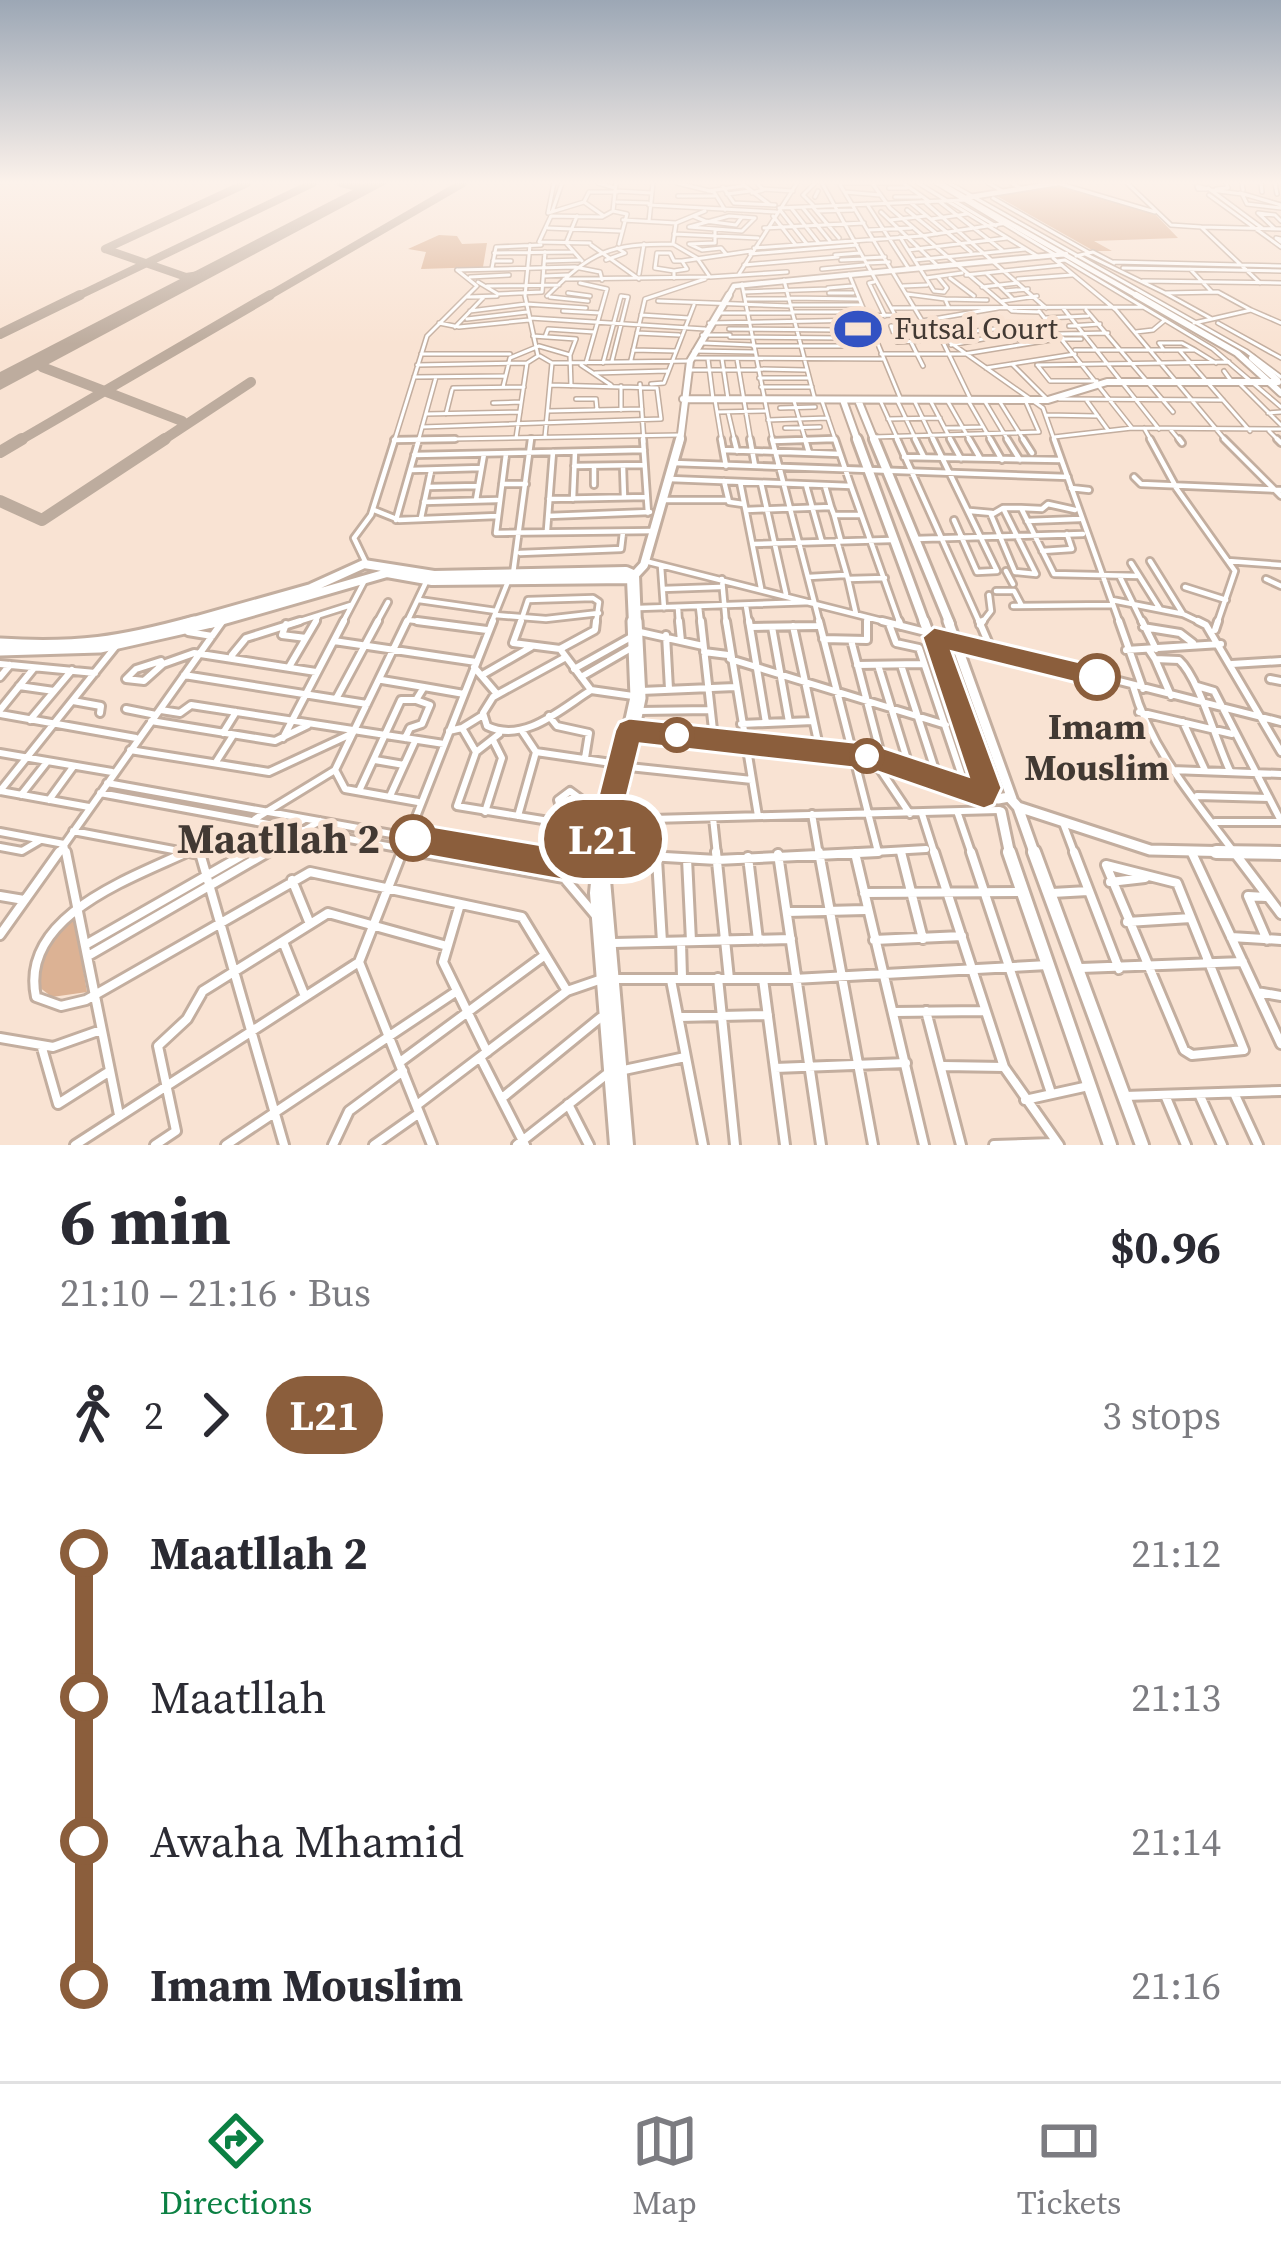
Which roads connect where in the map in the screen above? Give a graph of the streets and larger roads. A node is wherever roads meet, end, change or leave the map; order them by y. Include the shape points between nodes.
1 (542, 236) edge
2 (570, 236) edge
3 (594, 236) edge
4 (619, 236) edge
5 (674, 236) edge
6 (705, 236) edge
7 (716, 236) edge
8 (745, 236) edge
9 (773, 236) edge
10 (788, 236) edge
11 (799, 236) edge
12 (812, 236) edge
13 (824, 236) edge
14 (836, 236) edge
15 (851, 236) edge
16 (916, 236) edge
17 (922, 236) edge
18 (939, 236) edge
19 (953, 236) edge
20 (967, 236) edge
21 (983, 236) edge
22 (1030, 236) edge
23 (1036, 236) edge
24 (1036, 236) edge
25 (1212, 236) edge
26 (900, 237) junction
27 (908, 237) junction
28 (758, 238) joint
29 (874, 238) junction
30 (889, 238) junction
31 (1007, 238) joint
32 (853, 239) junction
33 (989, 241) junction
34 (578, 243) junction
35 (590, 243) junction
36 (840, 243) junction
37 (975, 243) junction
38 (567, 244) junction
39 (644, 244) junction
40 (673, 244) junction
41 (830, 244) junction
42 (962, 244) junction
43 (530, 245) junction
44 (818, 245) junction
45 (856, 245) junction
46 (618, 246) junction
47 (805, 246) junction
48 (949, 246) junction
49 (721, 248) junction
50 (795, 248) junction
51 (935, 248) junction
52 (783, 249) junction
53 (920, 249) junction
54 (1024, 249) junction
55 (1002, 250) junction
56 (752, 251) junction
57 (909, 251) junction
58 (545, 252) junction
59 (573, 252) junction
60 (595, 252) junction
61 (987, 252) junction
62 (494, 253) junction
63 (512, 253) junction
64 (528, 253) junction
65 (773, 253) junction
66 (898, 253) junction
67 (726, 254) junction
68 (761, 254) junction
69 (847, 254) junction
70 (973, 254) junction
71 (961, 255) junction
72 (885, 256) junction
73 (1069, 256) junction
74 (838, 257) junction
75 (945, 257) junction
76 (697, 258) junction
77 (826, 258) junction
78 (930, 258) junction
79 (1036, 258) junction
80 (814, 259) junction
81 (581, 260) junction
82 (606, 260) junction
83 (865, 260) junction
84 (915, 260) junction
85 (1021, 260) junction
86 (511, 261) junction
87 (682, 261) junction
88 (804, 261) junction
89 (780, 262) junction
90 (792, 262) junction
91 (998, 262) junction
92 (1114, 262) junction
93 (768, 263) junction
94 (493, 264) junction
95 (545, 264) junction
96 (743, 265) junction
97 (756, 265) junction
98 (954, 265) junction
99 (939, 266) junction
100 (574, 267) junction
101 (1046, 267) junction
102 (510, 268) junction
103 (527, 268) junction
104 (834, 268) junction
105 (920, 268) junction
106 (1030, 268) junction
107 (1246, 268) junction
108 (1281, 268) edge
109 (461, 269) junction
110 (909, 269) junction
111 (1122, 269) junction
112 (1190, 269) junction
113 (846, 270) junction
114 (894, 270) junction
115 (1008, 270) junction
116 (985, 272) junction
117 (775, 273) junction
118 (762, 274) junction
119 (825, 274) junction
120 (965, 274) junction
121 (1074, 274) junction
122 (509, 275) junction
123 (674, 275) junction
124 (948, 275) junction
125 (544, 276) junction
126 (737, 276) junction
127 (1056, 276) junction
128 (470, 277) junction
129 (710, 277) junction
130 (790, 277) junction
131 (938, 277) junction
132 (639, 278) junction
133 (926, 278) junction
134 (1041, 278) junction
135 (563, 280) junction
136 (602, 280) junction
137 (769, 281) junction
138 (1020, 281) junction
139 (1143, 281) junction
140 (877, 282) junction
141 (576, 283) junction
142 (1203, 283) junction
143 (1260, 283) junction
144 (1281, 283) edge
145 (998, 284) junction
146 (508, 285) junction
147 (526, 285) junction
148 (543, 285) junction
149 (930, 285) junction
150 (486, 286) junction
151 (594, 286) junction
152 (817, 286) dead end
153 (853, 286) junction
154 (903, 286) junction
155 (983, 287) junction
156 (1028, 289) junction
157 (968, 290) junction
158 (1005, 291) junction
159 (568, 292) junction
160 (771, 292) junction
161 (1212, 292) junction
162 (1165, 293) junction
163 (525, 294) junction
164 (660, 294) junction
165 (742, 294) junction
166 (907, 294) junction
167 (874, 295) junction
168 (884, 295) junction
169 (485, 296) junction
170 (548, 296) junction
171 (726, 296) junction
172 (974, 296) junction
173 (1036, 296) junction
174 (467, 297) junction
175 (831, 297) junction
176 (589, 298) junction
177 (1012, 298) junction
178 (562, 299) junction
179 (944, 299) junction
180 (987, 300) dead end
181 (658, 301) junction
182 (675, 302) junction
183 (1000, 303) junction
184 (526, 304) junction
185 (790, 304) junction
186 (694, 305) junction
187 (721, 305) junction
188 (861, 305) junction
189 (879, 305) junction
190 (550, 306) junction
191 (891, 307) junction
192 (914, 308) junction
193 (949, 308) junction
194 (1046, 308) junction
195 (1063, 308) junction
196 (1143, 308) junction
197 (490, 309) junction
198 (564, 309) junction
199 (585, 310) junction
200 (1038, 310) junction
201 (1086, 310) junction
202 (1116, 310) junction
203 (1251, 310) junction
204 (601, 313) junction
205 (715, 313) junction
206 (747, 313) junction
207 (468, 315) junction
208 (641, 315) junction
209 (492, 316) junction
210 (546, 316) dead end
211 (655, 316) junction
212 (885, 316) junction
213 (1092, 316) junction
214 (529, 317) junction
215 (672, 317) junction
216 (1071, 317) junction
217 (689, 318) junction
218 (560, 320) junction
219 (836, 320) junction
220 (1165, 320) junction
221 (1214, 320) junction
222 (795, 321) junction
223 (922, 321) junction
224 (1048, 321) junction
225 (598, 322) junction
226 (749, 322) junction
227 (439, 323) junction
228 (614, 323) junction
229 (1194, 323) junction
230 (1281, 323) edge
231 (622, 324) junction
232 (1100, 324) junction
233 (639, 325) junction
234 (1079, 325) junction
235 (455, 326) junction
236 (1070, 326) dead end
237 (532, 328) junction
238 (686, 328) junction
239 (548, 329) junction
240 (797, 330) junction
241 (837, 330) junction
242 (578, 331) junction
243 (594, 332) junction
244 (1136, 332) junction
245 (637, 333) junction
246 (729, 333) junction
247 (751, 333) junction
248 (1086, 333) junction
249 (1108, 333) junction
250 (652, 334) junction
251 (661, 335) junction
252 (533, 336) junction
253 (682, 336) junction
254 (545, 337) junction
255 (939, 337) junction
256 (1062, 337) junction
257 (799, 338) junction
258 (840, 338) junction
259 (1081, 339) dead end
260 (574, 342) junction
261 (911, 342) junction
262 (1022, 343) junction
263 (951, 345) junction
264 (536, 346) junction
265 (697, 346) junction
266 (771, 346) junction
267 (785, 346) junction
268 (801, 346) junction
269 (842, 346) junction
270 (633, 350) junction
271 (648, 350) junction
272 (658, 350) junction
273 (754, 350) junction
274 (1099, 350) junction
275 (1124, 350) junction
276 (1152, 350) junction
277 (1165, 350) junction
278 (1196, 350) junction
279 (675, 351) junction
280 (1075, 351) junction
281 (1180, 351) junction
282 (515, 353) junction
283 (421, 354) junction
284 (917, 354) junction
285 (946, 354) junction
286 (964, 354) junction
287 (570, 355) junction
288 (538, 356) junction
289 (1280, 356) edge
290 (734, 357) junction
291 (883, 357) junction
292 (708, 358) junction
293 (1186, 358) junction
294 (1208, 358) junction
295 (1252, 358) junction
296 (722, 359) junction
297 (774, 359) junction
298 (788, 359) junction
299 (805, 359) junction
300 (846, 359) junction
301 (612, 362) junction
302 (630, 362) junction
303 (670, 362) junction
304 (1232, 362) junction
305 (507, 363) junction
306 (527, 363) junction
307 (603, 363) junction
308 (1035, 363) junction
309 (1216, 363) junction
310 (552, 364) junction
311 (580, 364) junction
312 (1012, 364) junction
313 (417, 365) junction
314 (1085, 365) junction
315 (1111, 365) junction
316 (1137, 365) junction
317 (922, 366) dead end
318 (1165, 366) junction
319 (1192, 366) junction
320 (986, 368) junction
321 (710, 370) junction
322 (724, 370) junction
323 (739, 370) junction
324 (757, 370) junction
325 (807, 370) junction
326 (668, 371) junction
327 (1224, 371) dead end
328 (595, 373) junction
329 (455, 376) junction
330 (467, 376) junction
331 (504, 376) junction
332 (414, 377) junction
333 (436, 377) junction
334 (759, 378) junction
335 (810, 378) junction
336 (1235, 381) junction
337 (1254, 381) junction
338 (1124, 382) junction
339 (1150, 382) junction
340 (1098, 383) junction
341 (1179, 383) junction
342 (1207, 383) junction
343 (1278, 384) edge
344 (550, 385) junction
345 (611, 385) junction
346 (621, 385) junction
347 (643, 385) junction
348 (576, 386) junction
349 (464, 387) junction
350 (500, 387) junction
351 (524, 387) junction
352 (760, 387) junction
353 (812, 387) junction
354 (453, 388) junction
355 (576, 399) junction
356 (682, 399) junction
357 (714, 399) junction
358 (728, 399) junction
359 (743, 399) junction
360 (763, 399) junction
361 (1059, 399) junction
362 (844, 400) junction
363 (859, 400) junction
364 (880, 400) junction
365 (899, 400) junction
366 (914, 400) junction
367 (931, 400) junction
368 (947, 400) junction
369 (969, 400) junction
370 (984, 400) junction
371 (999, 400) junction
372 (1030, 400) junction
373 (1048, 400) junction
374 (1110, 400) junction
375 (1138, 400) junction
376 (1223, 400) junction
377 (1087, 401) junction
378 (1165, 401) junction
379 (1194, 401) junction
380 (521, 402) junction
381 (817, 402) junction
382 (493, 403) junction
383 (795, 404) junction
384 (779, 408) dead end
385 (576, 410) junction
386 (597, 410) junction
387 (621, 410) junction
388 (642, 410) junction
389 (1281, 410) edge
390 (548, 411) junction
391 (765, 411) junction
392 (491, 412) junction
393 (520, 412) junction
394 (717, 412) junction
395 (728, 412) junction
396 (746, 412) junction
397 (1173, 412) dead end
398 (1268, 412) junction
399 (426, 414) junction
400 (446, 414) junction
401 (1046, 415) junction
402 (1098, 416) junction
403 (828, 418) junction
404 (888, 418) junction
405 (905, 418) junction
406 (922, 418) junction
407 (940, 418) junction
408 (800, 419) junction
409 (768, 420) junction
410 (642, 422) junction
411 (546, 424) junction
412 (1037, 424) junction
413 (1049, 424) junction
414 (518, 425) junction
415 (422, 427) junction
416 (983, 427) junction
417 (1281, 427) edge
418 (785, 428) dead end
419 (802, 428) junction
420 (820, 428) dead end
421 (945, 428) junction
422 (963, 428) junction
423 (1132, 428) junction
424 (1144, 428) junction
425 (1159, 429) junction
426 (1108, 430) junction
427 (1171, 430) junction
428 (1250, 431) junction
429 (1270, 431) junction
430 (1220, 432) junction
431 (1021, 433) junction
432 (988, 434) junction
433 (1005, 434) junction
434 (680, 435) junction
435 (949, 435) junction
436 (968, 435) junction
437 (644, 436) junction
438 (914, 436) junction
439 (932, 436) junction
440 (545, 437) junction
441 (874, 437) junction
442 (896, 437) junction
443 (1054, 437) junction
444 (516, 438) junction
445 (531, 438) junction
446 (394, 440) junction
447 (418, 440) junction
448 (806, 440) junction
449 (835, 440) junction
450 (773, 441) junction
451 (971, 442) junction
452 (992, 442) junction
453 (1281, 442) edge
454 (1182, 443) dead end
455 (644, 450) junction
456 (723, 450) junction
457 (737, 451) junction
458 (755, 451) junction
459 (553, 452) junction
460 (575, 452) junction
461 (776, 452) junction
462 (530, 453) junction
463 (809, 453) junction
464 (1033, 453) dead end
465 (484, 454) junction
466 (506, 454) junction
467 (840, 454) junction
468 (414, 455) junction
469 (904, 457) junction
470 (924, 457) junction
471 (943, 458) junction
472 (961, 459) junction
473 (980, 459) junction
474 (1002, 460) junction
475 (1020, 460) junction
476 (1063, 460) junction
477 (674, 463) junction
478 (623, 465) junction
479 (644, 465) junction
480 (706, 465) junction
481 (574, 466) junction
482 (594, 466) junction
483 (726, 466) junction
484 (755, 467) junction
485 (481, 468) junction
486 (780, 468) junction
487 (431, 469) junction
488 (411, 470) junction
489 (846, 470) junction
490 (871, 471) junction
491 (888, 472) junction
492 (911, 473) junction
493 (950, 475) junction
494 (1068, 477) junction
495 (1134, 477) dead end
496 (670, 479) junction
497 (708, 480) junction
498 (724, 481) junction
499 (740, 482) junction
500 (760, 483) junction
501 (502, 484) junction
502 (526, 484) junction
503 (784, 484) junction
504 (594, 485) dead end
505 (806, 485) junction
506 (1174, 485) junction
507 (478, 486) junction
508 (825, 486) junction
509 (851, 486) junction
510 (428, 487) junction
511 (1071, 488) junction
512 (1270, 489) junction
513 (1089, 490) dead end
514 (1281, 493) edge
515 (623, 497) junction
516 (647, 497) junction
517 (549, 499) junction
518 (573, 499) junction
519 (476, 500) junction
520 (500, 500) junction
521 (663, 500) junction
522 (728, 500) junction
523 (424, 502) junction
524 (746, 507) junction
525 (791, 508) junction
526 (812, 508) junction
527 (1003, 508) junction
528 (1022, 508) junction
529 (373, 509) junction
530 (767, 509) junction
531 (832, 511) junction
532 (970, 511) junction
533 (1078, 511) junction
534 (648, 513) junction
535 (659, 513) junction
536 (992, 513) junction
537 (862, 514) junction
538 (497, 516) junction
539 (548, 516) junction
540 (421, 518) junction
541 (1080, 519) junction
542 (396, 520) junction
543 (954, 520) dead end
544 (1027, 521) junction
545 (654, 531) junction
546 (547, 532) junction
547 (623, 532) junction
548 (520, 533) junction
549 (1067, 534) junction
550 (1085, 534) junction
551 (998, 536) junction
552 (1018, 536) junction
553 (1035, 536) junction
554 (981, 537) junction
555 (941, 538) junction
556 (961, 538) junction
557 (897, 539) junction
558 (915, 539) junction
559 (871, 540) junction
560 (839, 541) junction
561 (822, 542) junction
562 (775, 543) junction
563 (800, 543) junction
564 (753, 544) junction
565 (1042, 550) junction
566 (358, 553) junction
567 (518, 553) junction
568 (645, 561) junction
569 (1150, 561) dead end
570 (1228, 561) junction
571 (1131, 562) dead end
572 (661, 564) junction
573 (1281, 565) edge
574 (1001, 571) junction
575 (977, 572) junction
576 (1015, 572) junction
577 (363, 573) junction
578 (957, 574) junction
579 (1036, 574) junction
580 (1054, 574) junction
581 (512, 576) junction
582 (1103, 576) junction
583 (1139, 576) junction
584 (633, 577) junction
585 (808, 577) junction
586 (846, 577) junction
587 (1120, 577) junction
588 (428, 578) junction
589 (885, 578) junction
590 (1266, 580) dead end
591 (721, 583) junction
592 (1013, 584) dead end
593 (1281, 586) edge
594 (1185, 587) dead end
595 (663, 589) junction
596 (761, 589) junction
597 (419, 600) junction
598 (787, 601) junction
599 (1226, 601) junction
600 (388, 602) dead end
601 (813, 603) junction
602 (1112, 603) junction
603 (353, 604) junction
604 (802, 605) junction
605 (1137, 605) junction
606 (746, 606) junction
607 (1013, 606) dead end
608 (1022, 606) junction
609 (699, 607) junction
610 (722, 607) junction
611 (639, 608) junction
612 (664, 608) junction
613 (678, 608) junction
614 (1160, 609) junction
615 (495, 613) junction
616 (320, 614) junction
617 (599, 614) junction
618 (816, 614) junction
619 (856, 614) junction
620 (1183, 614) junction
621 (225, 616) junction
622 (866, 617) junction
623 (521, 618) junction
624 (409, 620) junction
625 (286, 624) junction
626 (889, 625) junction
627 (980, 625) junction
628 (772, 626) junction
629 (794, 626) junction
630 (819, 626) junction
631 (751, 627) junction
632 (1143, 627) junction
633 (901, 628) junction
634 (184, 631) junction
635 (488, 631) junction
636 (1214, 633) junction
637 (666, 635) junction
638 (212, 636) junction
639 (934, 637) junction
640 (306, 638) junction
641 (823, 639) junction
642 (333, 640) junction
643 (637, 640) junction
644 (851, 640) junction
645 (682, 641) junction
646 (957, 642) junction
647 (513, 643) junction
648 (365, 644) junction
649 (1221, 644) junction
650 (116, 646) junction
651 (533, 646) junction
652 (1195, 646) junction
653 (0, 647) edge
654 (395, 649) junction
655 (704, 649) junction
656 (202, 650) junction
657 (560, 650) junction
658 (1126, 650) junction
659 (1152, 650) junction
660 (992, 651) junction
661 (232, 655) junction
662 (566, 657) junction
663 (730, 657) junction
664 (1155, 659) junction
665 (507, 660) junction
666 (161, 661) junction
667 (1281, 661) edge
668 (0, 664) edge
669 (475, 664) junction
670 (901, 664) junction
671 (924, 664) junction
672 (1232, 664) junction
673 (10, 665) junction
674 (856, 665) junction
675 (878, 665) junction
676 (34, 667) junction
677 (289, 667) junction
678 (757, 668) junction
679 (574, 669) junction
680 (71, 670) junction
681 (316, 672) junction
682 (95, 673) junction
683 (484, 674) junction
684 (184, 675) junction
685 (782, 675) junction
686 (0, 677) edge
687 (581, 677) junction
688 (1270, 679) dead end
689 (379, 680) junction
690 (805, 680) junction
691 (1281, 681) edge
692 (19, 686) junction
693 (1133, 686) junction
694 (1197, 686) junction
695 (424, 687) junction
696 (735, 688) junction
697 (835, 689) junction
698 (1143, 689) junction
699 (670, 690) junction
700 (708, 690) junction
701 (54, 691) junction
702 (591, 691) junction
703 (303, 694) junction
704 (464, 694) junction
705 (497, 694) junction
706 (638, 694) junction
707 (1171, 696) junction
708 (336, 699) junction
709 (73, 700) junction
710 (416, 700) junction
711 (866, 702) junction
712 (1202, 703) junction
713 (367, 704) junction
714 (1221, 708) junction
715 (126, 709) dead end
716 (710, 710) junction
717 (892, 710) junction
718 (636, 711) junction
719 (0, 712) edge
720 (100, 712) dead end
721 (236, 712) junction
722 (1139, 712) junction
723 (155, 715) junction
724 (483, 715) junction
725 (548, 715) junction
726 (918, 717) junction
727 (1261, 717) junction
728 (30, 720) junction
729 (289, 720) junction
730 (814, 721) junction
731 (789, 722) junction
732 (1183, 722) junction
733 (1281, 722) edge
734 (313, 723) junction
735 (766, 723) junction
736 (53, 724) junction
737 (741, 724) junction
738 (946, 724) junction
739 (462, 728) junction
740 (1208, 729) junction
741 (522, 730) junction
742 (354, 731) junction
743 (449, 731) junction
744 (632, 731) junction
745 (223, 733) junction
746 (234, 735) junction
747 (386, 735) junction
748 (1234, 735) junction
749 (405, 737) junction
750 (496, 737) junction
751 (283, 738) junction
752 (139, 739) junction
753 (714, 739) junction
754 (416, 740) junction
755 (745, 743) junction
756 (444, 744) junction
757 (130, 750) junction
758 (476, 752) junction
759 (536, 752) junction
760 (820, 752) junction
761 (1281, 752) edge
762 (0, 753) edge
763 (851, 754) junction
764 (27, 757) junction
765 (585, 758) junction
766 (877, 758) junction
767 (375, 760) junction
768 (47, 762) junction
769 (216, 762) junction
770 (404, 765) junction
771 (624, 766) junction
772 (73, 767) junction
773 (910, 769) junction
774 (335, 770) junction
775 (1172, 770) junction
776 (1205, 770) junction
777 (1230, 771) junction
778 (115, 772) junction
779 (1255, 773) junction
780 (1281, 774) edge
781 (938, 779) junction
782 (752, 780) junction
783 (107, 783) junction
784 (966, 788) junction
785 (0, 791) edge
786 (359, 791) junction
787 (985, 792) junction
788 (100, 793) junction
789 (21, 795) junction
790 (390, 796) junction
791 (1193, 796) junction
792 (1269, 798) junction
793 (49, 800) junction
794 (421, 802) junction
795 (585, 802) junction
796 (999, 805) junction
797 (610, 806) junction
798 (1016, 806) junction
799 (90, 808) junction
800 (262, 812) junction
801 (485, 812) junction
802 (868, 812) junction
803 (812, 814) junction
804 (910, 814) junction
805 (922, 814) junction
806 (958, 814) junction
807 (517, 817) junction
808 (563, 817) junction
809 (758, 817) junction
810 (713, 818) junction
811 (255, 819) junction
812 (305, 819) junction
813 (611, 820) junction
814 (320, 821) junction
815 (1281, 821) edge
816 (1063, 822) junction
817 (1214, 822) junction
818 (294, 827) junction
819 (309, 830) junction
820 (73, 831) junction
821 (0, 832) edge
822 (406, 837) junction
823 (41, 840) junction
824 (64, 844) junction
825 (0, 847) edge
826 (402, 848) junction
827 (606, 848) junction
828 (192, 849) junction
829 (926, 849) dead end
830 (900, 850) junction
831 (818, 852) junction
832 (855, 852) junction
833 (878, 852) junction
834 (1192, 853) junction
835 (1281, 853) edge
836 (778, 854) junction
837 (1235, 855) junction
838 (748, 857) junction
839 (657, 859) junction
840 (687, 859) junction
841 (717, 860) junction
842 (568, 865) junction
843 (206, 877) junction
844 (564, 878) junction
845 (1145, 878) junction
846 (292, 880) junction
847 (1110, 883) junction
848 (209, 887) junction
849 (386, 889) junction
850 (1088, 891) junction
851 (912, 892) junction
852 (1022, 892) junction
853 (864, 893) junction
854 (1049, 893) junction
855 (0, 896) edge
856 (986, 896) junction
857 (1269, 898) junction
858 (950, 899) junction
859 (23, 900) junction
860 (460, 904) junction
861 (830, 908) junction
862 (77, 909) junction
863 (868, 910) junction
864 (787, 912) junction
865 (1281, 914) edge
866 (601, 915) junction
867 (1191, 918) junction
868 (1127, 922) junction
869 (219, 924) junction
870 (310, 924) junction
871 (372, 927) junction
872 (0, 935) edge
873 (962, 936) junction
874 (1231, 937) junction
875 (791, 939) junction
876 (923, 939) junction
877 (725, 940) junction
878 (758, 940) junction
879 (874, 940) junction
880 (1267, 940) junction
881 (283, 941) junction
882 (692, 941) junction
883 (1280, 941) edge
884 (662, 942) junction
885 (680, 942) junction
886 (86, 944) junction
887 (608, 944) junction
888 (446, 946) junction
889 (547, 954) junction
890 (88, 956) junction
891 (359, 962) junction
892 (1210, 962) junction
893 (1243, 962) junction
894 (1146, 964) junction
895 (1048, 965) junction
896 (1009, 968) junction
897 (1077, 968) junction
898 (973, 969) junction
899 (1119, 969) junction
900 (236, 972) junction
901 (881, 972) junction
902 (842, 974) junction
903 (718, 976) junction
904 (670, 977) junction
905 (682, 977) junction
906 (606, 979) junction
907 (729, 979) junction
908 (794, 979) junction
909 (763, 980) junction
910 (457, 991) junction
911 (567, 991) junction
912 (1257, 992) junction
913 (304, 994) junction
914 (95, 995) junction
915 (1281, 996) edge
916 (926, 1011) junction
917 (986, 1011) junction
918 (894, 1012) junction
919 (469, 1013) junction
920 (768, 1015) junction
921 (722, 1016) junction
922 (604, 1017) junction
923 (679, 1017) junction
924 (253, 1029) junction
925 (101, 1030) junction
926 (389, 1035) junction
927 (0, 1038) edge
928 (1281, 1044) edge
929 (41, 1048) junction
930 (483, 1054) junction
931 (685, 1057) junction
932 (858, 1063) junction
933 (906, 1063) junction
934 (402, 1066) junction
935 (808, 1066) junction
936 (941, 1066) junction
937 (1004, 1066) junction
938 (775, 1068) junction
939 (110, 1071) junction
940 (613, 1072) junction
941 (166, 1085) junction
942 (1089, 1085) junction
943 (1052, 1093) junction
944 (1234, 1093) junction
945 (1164, 1094) junction
946 (1199, 1094) junction
947 (1280, 1094) edge
948 (1124, 1095) junction
949 (502, 1098) junction
950 (1025, 1100) junction
951 (568, 1104) junction
952 (419, 1108) junction
953 (272, 1114) junction
954 (119, 1115) junction
955 (176, 1131) junction
956 (522, 1144) edge
957 (1054, 1144) edge
958 (75, 1145) edge
959 (155, 1145) edge
960 (180, 1145) edge
961 (226, 1145) edge
962 (284, 1145) edge
963 (333, 1145) edge
964 (374, 1145) edge
965 (432, 1145) edge
966 (589, 1145) edge
967 (616, 1145) edge
968 (627, 1145) edge
969 (703, 1145) edge
970 (735, 1145) edge
971 (784, 1145) edge
972 (821, 1145) edge
973 (873, 1145) edge
974 (924, 1145) edge
975 (961, 1145) edge
976 (998, 1145) edge
977 (1110, 1145) edge
978 (1142, 1145) edge
979 (1186, 1145) edge
980 (1222, 1145) edge
981 (1258, 1145) edge

1 - 38 street via 540,243
2 - 38 street
3 - 35 street
4 - 46 street
5 - 40 street
6 - 49 street via 688,242
7 - 49 street
8 - 28 street
9 - 52 street
10 - 50 street
11 - 47 street
12 - 44 street
13 - 41 street
14 - 36 street
15 - 32 street
16 - 27 street
17 - 51 street
18 - 48 street
19 - 42 street
20 - 37 street
21 - 33 street
22 - 73 street
23 - 73 street
24 - 73 street
25 - 107 street
26 - 27 street
26 - 30 street
26 - 57 street
27 - 53 street
28 - 56 street
29 - 30 street
29 - 32 street
29 - 72 street
30 - 66 street
31 - 33 street
31 - 54 street
32 - 36 street
32 - 45 street
33 - 37 street
33 - 55 street
34 - 35 street
34 - 38 street
34 - 60 street
35 - 60 street
36 - 41 street
36 - 45 street
36 - 69 street
37 - 42 street
37 - 61 street
38 - 43 street
38 - 59 street
39 - 40 street
39 - 46 street
39 - 132 street
40 - 76 street
41 - 44 street
41 - 74 street
42 - 48 street
42 - 70 street
43 - 62 street
43 - 64 street
44 - 47 street
44 - 77 street
45 - 83 street
46 - 60 street
46 - 82 street via 625,253
47 - 50 street
47 - 80 street
48 - 51 street
48 - 71 street
49 - 67 street
50 - 52 street
50 - 88 street
51 - 53 street
51 - 75 street
52 - 56 street
52 - 65 street
52 - 90 street
53 - 57 street
53 - 78 street
54 - 55 street
54 - 79 street
55 - 61 street
56 - 67 street
56 - 68 street
56 - 96 street
57 - 66 street
57 - 84 street
58 - 59 street
58 - 64 street
58 - 95 street
59 - 81 street
60 - 81 street
60 - 82 street
61 - 70 street
61 - 91 street
62 - 63 street
62 - 94 street
63 - 64 street
63 - 86 street
64 - 103 street
65 - 68 street
65 - 89 street
66 - 72 street
66 - 110 street
67 - 76 street
68 - 93 street
69 - 74 street
69 - 83 street
70 - 71 street
71 - 75 street
72 - 83 street
72 - 83 street
72 - 114 street
73 - 79 street
73 - 92 street
73 - 101 street
73 - 111 street
73 - 121 street
73 - 196 street
73 - 229 street
73 - 295 street
74 - 77 street
74 - 83 street
74 - 113 street
75 - 78 street
75 - 98 street
76 - 87 street
76 - 129 street
77 - 80 street
77 - 104 street
78 - 84 street
78 - 99 street
79 - 85 street
80 - 88 street
80 - 119 street
81 - 95 street
81 - 100 street
82 - 132 street
83 - 113 street
83 - 114 street
83 - 140 street
84 - 105 street
85 - 91 street
85 - 106 street
86 - 94 street
86 - 102 street
87 - 123 street via 687,269
87 - 123 street via 657,253 655,268
88 - 90 street
89 - 90 street
89 - 93 street
89 - 130 street
91 - 98 street
91 - 115 street
92 - 107 street
92 - 111 street
93 - 97 street
93 - 117 street
94 - 102 street
94 - 109 street
95 - 100 street
95 - 103 street
95 - 125 street
96 - 97 street
96 - 126 street
97 - 118 street
98 - 99 street
98 - 120 street
99 - 105 street
100 - 135 street
100 - 136 street via 600,272
101 - 106 street
101 - 127 street
102 - 103 street
102 - 122 street
103 - 147 street
104 - 113 street
104 - 119 street
105 - 110 street
105 - 133 street
106 - 115 street
106 - 134 street
107 - 108 street
107 - 112 street
107 - 143 street
109 - 128 street
109 - 174 street via 478,286
110 - 114 street
111 - 112 street
111 - 139 street
112 - 142 street
113 - 119 street
113 - 153 street
114 - 154 street
115 - 116 street
115 - 138 street
116 - 120 street
116 - 145 street
117 - 118 street
117 - 130 street
118 - 126 street
119 - 130 street
119 - 175 street
120 - 124 street
120 - 155 street
121 - 127 street
121 - 202 street
122 - 128 street
122 - 146 street
123 - 129 street
123 - 132 street
124 - 131 street
124 - 157 street
125 - 135 street
125 - 148 street
126 - 129 street
126 - 165 street
127 - 134 street
128 - 150 street
129 - 164 street
130 - 137 street
130 - 152 street
130 - 185 street
131 - 133 street
131 - 149 street via 944,292
132 - 136 street
133 - 149 street
134 - 138 street
135 - 136 street
135 - 141 street
135 - 148 street
135 - 170 street
137 - 160 street
137 - 165 street
138 - 145 street
138 - 156 street
139 - 142 street
139 - 162 street
140 - 167 street via 869,283
140 - 168 street
141 - 151 street
141 - 159 street
142 - 143 street
142 - 161 street
143 - 144 street
145 - 155 street
145 - 158 street
146 - 147 street
146 - 150 street
147 - 148 street
147 - 163 street
148 - 163 street
149 - 154 street
150 - 163 street
151 - 176 street
151 - 204 street via 608,289
153 - 175 street
153 - 188 street
154 - 166 street
155 - 157 street
155 - 183 street
156 - 158 street
156 - 173 street
157 - 172 street
158 - 177 street
159 - 176 street
159 - 178 street
160 - 165 street
160 - 185 street
161 - 162 street
161 - 203 street
162 - 221 street
163 - 169 street
163 - 170 street
163 - 184 street
164 - 181 street
164 - 208 street via 645,299
165 - 171 street
165 - 171 street
165 - 185 street
165 - 187 street
165 - 206 street
166 - 179 street
166 - 192 street
167 - 168 street
167 - 188 street
167 - 189 street
168 - 191 street
169 - 174 street
169 - 207 street
170 - 178 street
171 - 187 street
172 - 179 street
172 - 180 street
173 - 177 street
173 - 194 street
174 - 227 street
175 - 185 street
175 - 185 street
175 - 185 street via 801,289
175 - 188 street
175 - 188 street
175 - 219 street
176 - 178 street
176 - 199 street
177 - 183 street
179 - 193 street
181 - 182 street
181 - 211 street
182 - 186 street
182 - 215 street
183 - 193 street
183 - 200 street via 1014,312
183 - 223 street via 994,312
184 - 190 street
184 - 197 street
184 - 214 street
185 - 206 street
185 - 222 street
186 - 187 street
186 - 217 street
187 - 205 street
188 - 189 street
188 - 212 street
188 - 219 street
188 - 291 street
189 - 191 street
189 - 212 street
190 - 198 street
190 - 210 street
191 - 192 street
191 - 212 street via 895,315
192 - 193 street
192 - 223 street
194 - 195 street
194 - 200 street
195 - 201 street
195 - 216 street
196 - 202 street
196 - 220 street
197 - 207 street
197 - 209 street
198 - 199 street
198 - 218 street
199 - 204 street
200 - 224 street
201 - 202 street
201 - 213 street
202 - 244 street
203 - 221 street
203 - 230 street
204 - 225 street
205 - 206 street
205 - 265 street
206 - 226 street
207 - 209 street
207 - 235 street via 466,325
208 - 211 street
208 - 233 street
209 - 214 street
211 - 215 street
213 - 216 street
213 - 232 street
214 - 218 street
214 - 235 street
214 - 237 street
215 - 217 street
216 - 224 street
216 - 234 street
217 - 238 street
218 - 225 street
219 - 222 street
219 - 241 street
220 - 244 street
220 - 304 street
221 - 229 street
221 - 289 street
222 - 226 street
222 - 240 street
223 - 255 street
224 - 255 street
224 - 256 street
225 - 228 street
225 - 243 street
226 - 246 street
226 - 247 street
227 - 235 street
227 - 283 street
228 - 231 street
228 - 231 street via 627,296
228 - 307 street
229 - 295 street
231 - 233 street
231 - 301 street
232 - 234 street
232 - 249 street
233 - 238 street
233 - 245 street
234 - 236 street
234 - 248 street
237 - 239 street
237 - 252 street
238 - 253 street
238 - 265 street
239 - 242 street
239 - 254 street
240 - 241 street
240 - 247 street
240 - 257 street
241 - 258 street
242 - 243 street
242 - 260 street
243 - 311 street
244 - 276 street
245 - 250 street
245 - 270 street
246 - 247 street
246 - 265 street
246 - 265 street
246 - 273 street
246 - 290 street
247 - 257 street
247 - 273 street
248 - 249 street
248 - 256 street
248 - 274 street
249 - 275 street
250 - 251 street
250 - 271 street
251 - 253 street
251 - 272 street
252 - 254 street
252 - 264 street
253 - 279 street
254 - 260 street
255 - 263 street
255 - 285 street
256 - 259 street
256 - 262 street
256 - 280 street
257 - 258 street
257 - 268 street
258 - 269 street
260 - 287 street
261 - 261 street via 919,341 911,326 891,326 897,342
261 - 284 street
262 - 263 street via 1010,334
262 - 286 street
263 - 286 street
264 - 282 street
264 - 287 street
264 - 288 street
265 - 290 street
265 - 292 street
265 - 303 street
265 - 321 street
265 - 356 street
266 - 267 street
266 - 273 street
266 - 297 street
267 - 268 street
267 - 298 street
268 - 269 street
268 - 299 street
269 - 300 street
270 - 271 street
270 - 302 street
271 - 272 street
272 - 279 street
273 - 290 street
273 - 297 street
273 - 324 street
274 - 275 street
274 - 280 street
274 - 315 street
275 - 276 street
275 - 316 street
276 - 277 street
276 - 318 street
277 - 278 street via 1159,343
277 - 281 street
278 - 281 street
278 - 294 street
279 - 303 street
280 - 308 street
280 - 314 street
281 - 293 street
282 - 283 street
282 - 305 street
283 - 313 street
284 - 285 street
284 - 291 street
284 - 317 street
285 - 286 street
285 - 369 street
286 - 320 street
287 - 311 street
288 - 306 street
288 - 310 street
289 - 295 street
290 - 296 street
290 - 323 street
291 - 300 street
291 - 365 street
292 - 296 street
292 - 321 street
293 - 294 street
293 - 319 street
294 - 309 street
295 - 343 street
296 - 322 street
297 - 298 street
298 - 299 street
299 - 300 street
299 - 325 street
301 - 302 street
301 - 307 street
302 - 303 street
303 - 326 street
304 - 309 street
304 - 337 street
305 - 306 street
305 - 313 street
305 - 331 street
306 - 351 street
307 - 311 street
308 - 312 street
308 - 314 street
308 - 340 street via 1049,381
309 - 319 street
310 - 311 street
310 - 344 street
311 - 328 street
311 - 348 street
311 - 348 street
312 - 320 street
312 - 373 street
313 - 332 street
314 - 315 street
314 - 340 street
315 - 316 street
315 - 338 street
316 - 318 street
316 - 339 street
318 - 319 street
318 - 341 street
319 - 342 street
320 - 372 street
321 - 322 street
321 - 357 street
322 - 323 street
322 - 358 street
323 - 324 street
323 - 359 street
324 - 325 street
324 - 334 street
325 - 335 street
326 - 328 street
326 - 347 street via 663,383
327 - 336 street
328 - 345 street
329 - 330 street
329 - 333 street
329 - 354 street
330 - 331 street
330 - 349 street
331 - 350 street
332 - 333 street
332 - 446 street
333 - 399 street
334 - 335 street
334 - 352 street
335 - 353 street
336 - 337 street
336 - 342 street
336 - 398 street
337 - 343 street
337 - 389 street
338 - 339 street
338 - 340 street
338 - 375 street
339 - 341 street
339 - 378 street
340 - 361 street
340 - 374 street
341 - 342 street
341 - 379 street
342 - 376 street
344 - 348 street
344 - 390 street
345 - 346 street
345 - 348 street
346 - 347 street
346 - 387 street
347 - 388 street
347 - 410 street via 659,390 662,417
348 - 355 street
349 - 350 street
349 - 354 street
350 - 351 street
350 - 382 street
351 - 380 street
352 - 353 street
352 - 360 street
353 - 381 street
354 - 400 street
355 - 385 street
355 - 386 street via 596,399
356 - 357 street
356 - 434 street
357 - 358 street
357 - 394 street
358 - 359 street
359 - 360 street
359 - 396 street
360 - 383 street
360 - 391 street
361 - 373 street
361 - 377 street
362 - 363 street
362 - 381 street
362 - 490 street
363 - 364 street
363 - 441 street
364 - 365 street
364 - 404 street
365 - 366 street
365 - 405 street
366 - 367 street
366 - 406 street
367 - 368 street
367 - 407 street
368 - 369 street
368 - 422 street
369 - 370 street
369 - 416 street
370 - 371 street
370 - 433 street
371 - 372 street
371 - 431 street
372 - 373 street
372 - 401 street
372 - 412 street
374 - 375 street
374 - 377 street
374 - 423 street
375 - 378 street
375 - 425 street
376 - 379 street
376 - 428 street
377 - 402 street
378 - 379 street
378 - 397 street
379 - 430 street
380 - 382 street
380 - 393 street
381 - 383 street
381 - 403 street
382 - 392 street
383 - 384 street
383 - 408 street
385 - 386 street
385 - 390 street
386 - 387 street
387 - 388 street
388 - 410 street
389 - 398 street
390 - 411 street
391 - 396 street
391 - 409 street
392 - 393 street
392 - 400 street
393 - 414 street
394 - 395 street
394 - 456 street
395 - 396 street
395 - 457 street
396 - 458 street
398 - 417 street
399 - 400 street
399 - 415 street
401 - 402 street
401 - 413 street
402 - 426 street
403 - 408 street
403 - 449 street
404 - 405 street
404 - 442 street
405 - 406 street
405 - 438 street
406 - 407 street
406 - 439 street
407 - 421 street
408 - 409 street
408 - 419 street
409 - 450 street
410 - 411 street
410 - 437 street
411 - 414 street
411 - 440 street
412 - 413 street
412 - 431 street via 1040,433
413 - 443 street
414 - 415 street
414 - 444 street
415 - 447 street
416 - 422 street
416 - 432 street
417 - 429 street
418 - 419 street
419 - 420 street
419 - 448 street
421 - 422 street
421 - 435 street
422 - 436 street
423 - 424 street
423 - 426 street
424 - 425 street
424 - 506 street
425 - 427 street
426 - 443 street
427 - 430 street
427 - 454 street
428 - 429 street
428 - 430 street
429 - 453 street
430 - 512 street
431 - 433 street
431 - 464 street
432 - 433 street
432 - 436 street
432 - 452 street
433 - 475 street
434 - 437 street
434 - 477 street
435 - 436 street
435 - 439 street
435 - 472 street
436 - 451 street
437 - 440 street
437 - 455 street
438 - 439 street
438 - 442 street
438 - 470 street
439 - 471 street
440 - 445 street
441 - 442 street
441 - 491 street
442 - 469 street
443 - 476 street
444 - 445 street
444 - 447 street
445 - 462 street
446 - 447 street
446 - 529 street
447 - 468 street
448 - 449 street
448 - 450 street
448 - 463 street
449 - 467 street
450 - 461 street
451 - 452 street
451 - 473 street
452 - 474 street
455 - 460 street
455 - 479 street
456 - 457 street
456 - 483 street
457 - 458 street
458 - 461 street
458 - 484 street
459 - 460 street
459 - 462 street
459 - 517 street
460 - 481 street
461 - 463 street
461 - 486 street
462 - 466 street
462 - 502 street
463 - 467 street
465 - 466 street
465 - 468 street
465 - 485 street
466 - 501 street
467 - 489 street
468 - 488 street
469 - 470 street
469 - 492 street
470 - 471 street
471 - 472 street
471 - 493 street
472 - 473 street
473 - 474 street
474 - 475 street
475 - 476 street
476 - 494 street
477 - 480 street
477 - 496 street
478 - 479 street
478 - 482 street
478 - 515 street
479 - 516 street
480 - 483 street
480 - 497 street
481 - 482 street
481 - 518 street
482 - 504 street
483 - 484 street
484 - 486 street
485 - 487 street
485 - 507 street
486 - 489 street
486 - 503 street
487 - 488 street
487 - 510 street
488 - 542 street
489 - 490 street
489 - 509 street
490 - 491 street
490 - 557 street
491 - 492 street
491 - 558 street
492 - 493 street
492 - 555 street
493 - 494 street
493 - 532 street
494 - 511 street
495 - 506 street
496 - 497 street
496 - 521 street
497 - 498 street
498 - 499 street
498 - 522 street
499 - 500 street
499 - 524 street
500 - 503 street
500 - 530 street
501 - 502 street
501 - 520 street
502 - 548 street
503 - 505 street
503 - 525 street
505 - 508 street
505 - 526 street
506 - 512 street
506 - 570 street
507 - 510 street
507 - 519 street
508 - 509 street
508 - 531 street
509 - 537 street
510 - 523 street
511 - 513 street
511 - 533 street
512 - 514 street
515 - 516 street
515 - 518 street
516 - 534 street
517 - 518 street
517 - 539 street
519 - 520 street
519 - 523 street
520 - 538 street
521 - 522 street
521 - 535 street
522 - 524 street
523 - 540 street
524 - 530 street
524 - 564 street
525 - 526 street
525 - 530 street
525 - 563 street
526 - 531 street
526 - 561 street
527 - 528 street
527 - 536 street
527 - 552 street
528 - 533 street
528 - 544 street
529 - 542 street
529 - 566 street via 354,538
530 - 562 street
531 - 537 street
531 - 560 street
532 - 536 street
532 - 554 street
533 - 541 street
534 - 535 street
534 - 539 street
535 - 545 street
536 - 551 street
537 - 559 street
538 - 540 street
538 - 548 street via 496,533
539 - 546 street
540 - 542 street
541 - 544 street
541 - 550 street
543 - 556 street
544 - 553 street
545 - 547 street
545 - 568 street
546 - 547 street
546 - 548 street
547 - 567 street via 620,550
548 - 567 street
549 - 550 street
549 - 553 street
549 - 565 street via 1072,549
550 - 582 street
551 - 552 street
551 - 554 street
551 - 576 street
552 - 553 street
552 - 579 street
553 - 565 street
554 - 556 street
554 - 574 street
555 - 556 street
555 - 558 street
555 - 578 street
556 - 575 street
557 - 559 street
557 - 639 street
558 - 646 street
559 - 560 street
559 - 589 street
560 - 561 street
560 - 586 street
561 - 563 street
562 - 563 street
562 - 564 street
562 - 598 street
563 - 585 street
564 - 596 street
565 - 580 street
566 - 577 street
566 - 577 street
567 - 581 street
568 - 572 street
568 - 584 street
569 - 620 street
570 - 573 street
570 - 599 street via 1235,575
571 - 583 street
572 - 591 street
572 - 595 street
574 - 575 street
574 - 576 street
574 - 592 street
575 - 578 street
576 - 579 street
577 - 588 street
577 - 603 street
577 - 621 street
578 - 627 street
579 - 580 street
580 - 582 street
581 - 584 street
581 - 588 street
581 - 615 street
582 - 587 street
582 - 602 street
583 - 587 street
583 - 614 street
584 - 611 street
584 - 643 street
585 - 586 street
585 - 601 street
586 - 589 street
586 - 619 street
587 - 605 street
588 - 597 street
589 - 633 street
590 - 593 street
591 - 595 street
591 - 596 street
591 - 610 street
594 - 599 street
595 - 612 street
596 - 598 street
597 - 615 street
597 - 624 street
598 - 601 street
598 - 604 street
598 - 606 street
599 - 636 street
600 - 648 street
601 - 604 street
601 - 618 street
601 - 619 street
602 - 605 street
602 - 608 street
602 - 658 street
603 - 616 street
603 - 642 street
604 - 618 street
605 - 614 street
605 - 632 street
606 - 610 street
606 - 631 street
607 - 608 street
608 - 627 street via 1014,591 993,593
609 - 610 street
609 - 613 street
609 - 655 street
610 - 663 street
611 - 612 street
611 - 643 street
612 - 613 street
613 - 645 street
614 - 620 street
615 - 623 street
615 - 635 street
616 - 625 street
616 - 640 street
617 - 623 street
617 - 623 street via 593,598 530,600
617 - 657 street via 598,628
618 - 630 street
619 - 622 street
620 - 636 street
621 - 634 street
621 - 638 street
621 - 650 street
622 - 626 street
622 - 644 street via 869,638
623 - 647 street
624 - 635 street
624 - 654 street
625 - 640 street via 282,635
625 - 661 street via 245,638
626 - 633 street
626 - 671 street via 893,640 916,646
627 - 660 street
628 - 629 street
628 - 631 street
628 - 685 street
629 - 630 street
629 - 690 street
630 - 641 street
631 - 678 street
632 - 652 street via 1180,634
632 - 659 street
633 - 639 street
634 - 638 street
634 - 650 street
635 - 669 street
636 - 649 street
637 - 643 street
637 - 645 street
637 - 699 street
638 - 656 street
639 - 646 street
639 - 787 street
640 - 677 street
641 - 644 street
641 - 697 street
642 - 648 street
642 - 681 street
643 - 679 street
643 - 687 street
643 - 706 street
644 - 674 street
645 - 655 street
646 - 660 street
646 - 798 street
647 - 651 street
647 - 665 street
648 - 654 street
648 - 708 street
649 - 652 street
649 - 672 street
650 - 653 street via 56,655
650 - 682 street
651 - 657 street
651 - 665 street
652 - 659 street
654 - 669 street
654 - 689 street
655 - 663 street
655 - 700 street
656 - 661 street
656 - 666 street
656 - 684 street
657 - 662 street
658 - 659 street
658 - 698 street
659 - 664 street
660 - 693 street
661 - 677 street
662 - 679 street
662 - 705 street
663 - 678 street
663 - 696 street
664 - 694 street via 1180,660
664 - 707 street
665 - 683 street
666 - 666 street via 143,681 126,679 136,669
667 - 672 street
668 - 673 street
669 - 683 street
669 - 704 street
670 - 671 street
670 - 675 street
670 - 726 street
671 - 738 street
672 - 727 street
673 - 676 street
673 - 686 street
674 - 675 street
674 - 711 street
675 - 717 street
676 - 680 street
676 - 692 street
677 - 681 street
678 - 685 street
678 - 735 street
679 - 687 street
680 - 682 street
680 - 701 street
681 - 703 street
682 - 709 street
683 - 705 street
684 - 703 street
684 - 723 street
685 - 690 street
685 - 731 street
687 - 702 street
688 - 691 street
689 - 695 street
689 - 713 street
690 - 697 street
690 - 730 street
692 - 701 street
692 - 719 street
693 - 698 street
693 - 722 street
694 - 712 street
694 - 714 street via 1213,690
695 - 704 street
695 - 710 street
696 - 700 street
696 - 737 street
697 - 711 street
697 - 763 street
698 - 707 street
699 - 700 street
699 - 706 street
700 - 716 street
701 - 728 street
702 - 706 street
702 - 725 street
703 - 708 street
703 - 729 street
704 - 743 street
705 - 724 street
706 - 718 street
707 - 712 street
708 - 713 street
709 - 720 street
709 - 736 street
710 - 747 street via 401,700
710 - 749 street via 430,707
711 - 717 street
711 - 766 street
712 - 714 street
712 - 740 street
713 - 742 street
714 - 727 street
714 - 748 street
715 - 723 street
716 - 718 street
716 - 753 street
717 - 726 street
717 - 773 street
718 - 744 street
719 - 728 street
721 - 723 street via 191,705
721 - 729 street
721 - 745 street
722 - 732 street
722 - 775 street
723 - 745 street
723 - 752 street
724 - 739 street
724 - 750 street
725 - 741 street
725 - 765 street via 557,726 589,733
726 - 738 street
726 - 781 street
727 - 733 street
727 - 761 street
728 - 736 street
729 - 734 street
729 - 751 street
730 - 731 street
730 - 760 street
731 - 735 street
732 - 740 street
732 - 776 street
734 - 742 street
734 - 751 street
735 - 737 street
736 - 752 street
736 - 764 street
737 - 755 street
738 - 784 street
739 - 743 street
739 - 758 street
740 - 748 street
740 - 777 street
741 - 750 street
741 - 759 street
742 - 747 street
742 - 769 street via 274,771
742 - 774 street
743 - 756 street
744 - 753 street
744 - 771 street
745 - 746 street
746 - 751 street
746 - 769 street
747 - 749 street
747 - 767 street
748 - 779 street
749 - 754 street
750 - 758 street
750 - 801 street via 502,758
752 - 757 street
753 - 755 street
754 - 756 street
754 - 770 street
755 - 760 street
755 - 782 street
756 - 794 street
757 - 769 street
757 - 778 street
758 - 801 street via 456,804
759 - 765 street
759 - 807 street
760 - 763 street
762 - 764 street
763 - 766 street
763 - 802 street
764 - 768 street
764 - 785 street
765 - 771 street
766 - 773 street
766 - 804 street
767 - 770 street
767 - 786 street
768 - 772 street
768 - 789 street
770 - 790 street
771 - 782 street
771 - 797 street
771 - 813 street
772 - 778 street
772 - 793 street
773 - 781 street
774 - 786 street via 344,788
774 - 800 street
775 - 776 street
775 - 791 street
776 - 777 street
777 - 779 street
778 - 783 street
779 - 780 street
779 - 792 street
781 - 784 street
782 - 809 street
783 - 788 street
783 - 800 street
784 - 787 street
785 - 789 street
786 - 790 street
787 - 796 street
788 - 799 street
788 - 811 street
789 - 793 street
790 - 794 street
791 - 792 street
791 - 817 street
792 - 815 street
793 - 799 street
794 - 822 street
795 - 797 street
795 - 808 street
795 - 808 street via 575,791 561,794
796 - 798 street via 1012,816
796 - 806 street
796 - 852 street
797 - 813 street
798 - 816 street
798 - 854 street
799 - 820 street
800 - 811 street
800 - 812 street
801 - 807 street
802 - 803 street
802 - 804 street
802 - 833 street
803 - 809 street
803 - 831 street
804 - 805 street
805 - 806 street
805 - 858 street
806 - 856 street
807 - 808 street
809 - 810 street
810 - 813 street
810 - 841 street
811 - 818 street
812 - 814 street
812 - 818 street
813 - 827 street
814 - 819 street
814 - 822 street
815 - 817 street
816 - 834 street via 1132,846
816 - 850 street
817 - 837 street
818 - 819 street
818 - 843 street
819 - 826 street
819 - 848 street
820 - 824 street
820 - 828 street
821 - 823 street
822 - 826 street
822 - 842 street
823 - 824 street
823 - 825 street via 22,850
824 - 859 street
824 - 862 street
826 - 844 street
826 - 849 street
827 - 839 street
827 - 842 street
827 - 866 street
828 - 843 street
828 - 862 street
829 - 830 street
830 - 833 street
830 - 851 street
831 - 832 street
831 - 836 street
831 - 861 street
832 - 833 street
832 - 853 street
834 - 837 street
834 - 874 street
835 - 837 street
836 - 838 street
836 - 864 street
837 - 857 street
838 - 841 street
838 - 878 street
839 - 840 street
839 - 884 street
840 - 841 street
840 - 882 street
841 - 877 street
842 - 844 street
843 - 848 street
843 - 886 street
844 - 866 street via 585,908
845 - 847 street
845 - 847 street via 1106,866
845 - 867 street via 1174,881
846 - 849 street via 310,872
846 - 869 street
846 - 870 street
847 - 868 street
848 - 869 street
848 - 890 street
849 - 860 street
849 - 871 street
850 - 854 street
850 - 899 street
851 - 853 street
851 - 858 street
851 - 876 street
852 - 856 street
852 - 895 street
853 - 863 street
854 - 897 street
855 - 859 street
856 - 858 street
856 - 896 street
857 - 865 street
857 - 880 street via 1248,896
858 - 873 street
859 - 872 street
860 - 888 street
860 - 889 street via 521,917
861 - 863 street
861 - 864 street
861 - 902 street
862 - 886 street
862 - 914 street via 40,944 31,988 54,1006
863 - 879 street
864 - 875 street
866 - 887 street
866 - 906 street
867 - 868 street
867 - 892 street
868 - 894 street
869 - 900 street
869 - 914 street
870 - 871 street via 328,913
870 - 881 street
871 - 888 street
871 - 891 street
873 - 876 street
873 - 898 street
874 - 880 street
874 - 893 street
875 - 878 street
875 - 908 street
876 - 879 street
877 - 878 street
877 - 882 street
877 - 907 street
879 - 901 street
880 - 883 street
881 - 900 street
881 - 913 street
882 - 885 street
884 - 885 street
884 - 887 street
885 - 905 street
886 - 890 street
887 - 906 street
888 - 910 street via 443,962
889 - 911 street
889 - 919 street
890 - 914 street
891 - 913 street
891 - 926 street
892 - 893 street
892 - 894 street
892 - 894 street via 1242,1051 1188,1054
893 - 912 street
894 - 899 street
895 - 896 street
895 - 942 street
896 - 898 street
896 - 943 street
897 - 899 street
897 - 948 street
898 - 901 street
898 - 917 street
900 - 924 street
900 - 941 street via 196,997 187,1019 160,1042
901 - 902 street
901 - 918 street
902 - 908 street
902 - 932 street
903 - 905 street
903 - 907 street
903 - 921 street
904 - 905 street
904 - 906 street
904 - 923 street
906 - 911 street
906 - 922 street
906 - 940 street
907 - 909 street
908 - 909 street
908 - 935 street
909 - 920 street
910 - 919 street
910 - 926 street
911 - 930 street
912 - 915 street
912 - 928 street
913 - 924 street
914 - 925 street
916 - 917 street
916 - 918 street
916 - 936 street
917 - 937 street
918 - 933 street
919 - 930 street
919 - 934 street
920 - 921 street
920 - 938 street
921 - 923 street
921 - 970 street
922 - 940 street
922 - 949 street
923 - 931 street
924 - 941 street
924 - 953 street
925 - 929 street
925 - 939 street
926 - 934 street
926 - 953 street
927 - 929 street
929 - 939 street via 58,1104
930 - 949 street
930 - 952 street
931 - 940 street
931 - 969 street
932 - 933 street
932 - 935 street
932 - 973 street
933 - 974 street
934 - 952 street
934 - 963 street via 349,1112
935 - 938 street
935 - 972 street
936 - 937 street
936 - 975 street
937 - 950 street
938 - 971 street
939 - 954 street
940 - 951 street
940 - 967 street
940 - 968 street
941 - 954 street
941 - 955 street
942 - 943 street
942 - 977 street
943 - 950 street
944 - 946 street
944 - 947 street
944 - 981 street
945 - 946 street
945 - 948 street
945 - 979 street
946 - 980 street
948 - 978 street
949 - 956 street
950 - 957 street
951 - 956 street
951 - 966 street
952 - 964 street
952 - 965 street
953 - 961 street
953 - 962 street
954 - 958 street
955 - 959 street
955 - 960 street
957 - 976 street

